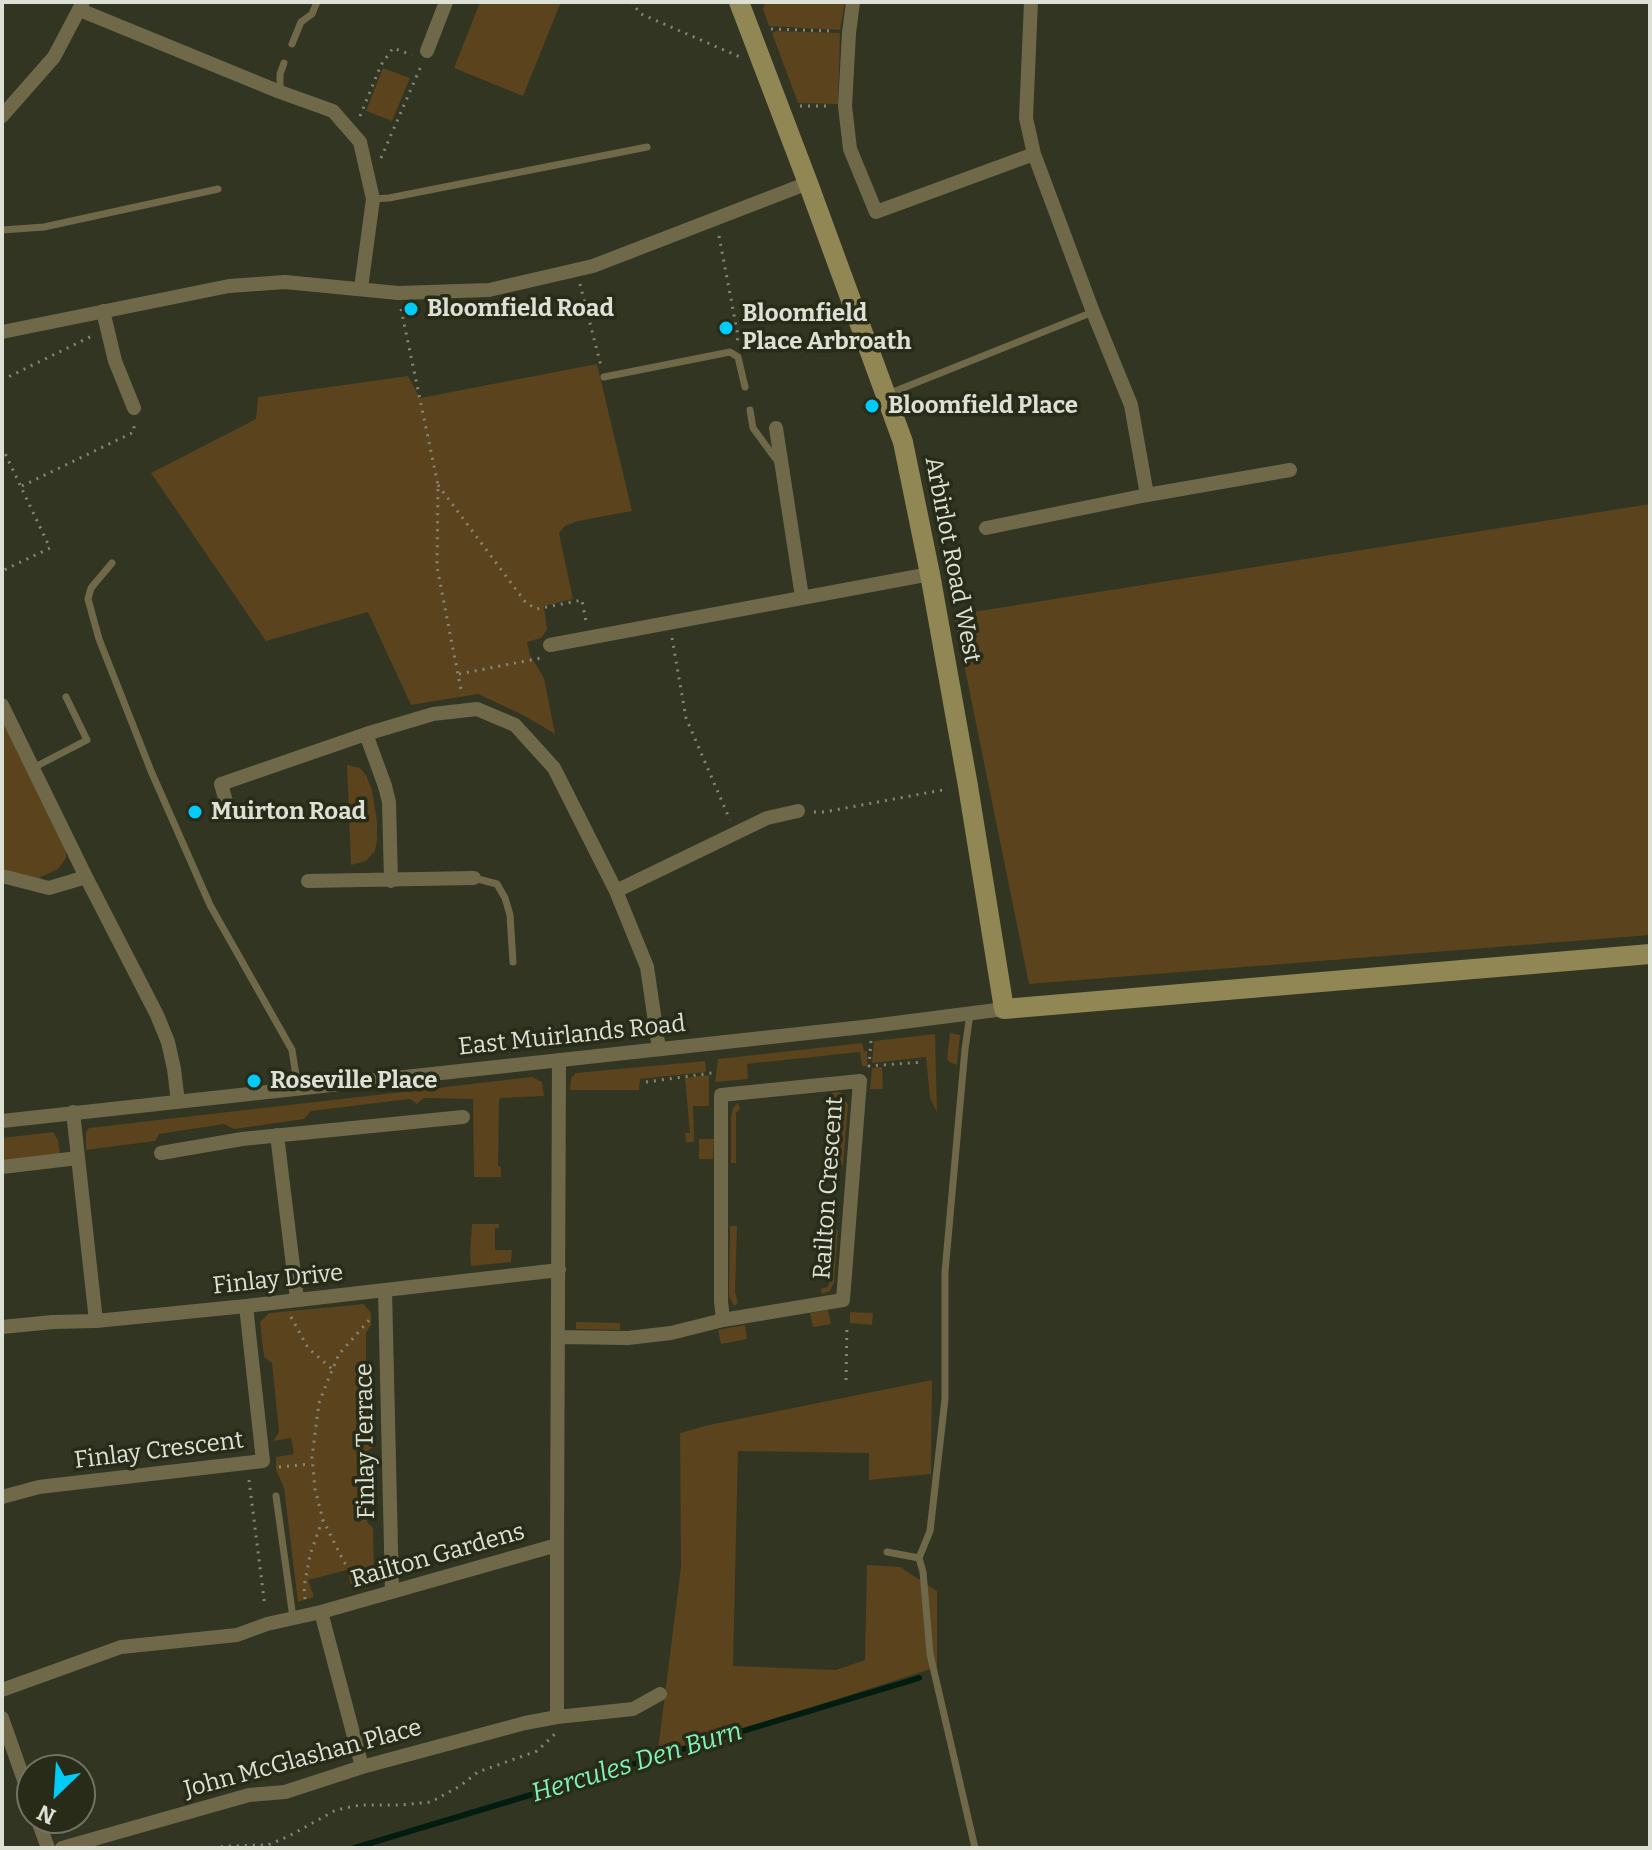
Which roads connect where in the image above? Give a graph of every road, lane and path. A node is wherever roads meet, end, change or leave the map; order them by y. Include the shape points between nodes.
1 (317, 2) edge
2 (446, 2) edge
3 (631, 2) edge
4 (739, 2) edge
5 (853, 2) edge
6 (1031, 2) edge
7 (82, 6) edge
8 (751, 32) junction
9 (849, 33) junction
10 (292, 44) dead end
11 (425, 55) junction
12 (761, 57) junction
13 (284, 63) dead end
14 (280, 92) junction
15 (845, 106) junction
16 (5, 107) edge
17 (781, 109) junction
18 (350, 131) junction
19 (647, 147) dead end
20 (1034, 154) junction
21 (367, 171) junction
22 (808, 183) junction
23 (218, 189) dead end
24 (373, 199) junction
25 (2, 230) edge
26 (719, 236) dead end
27 (580, 285) dead end
28 (361, 288) junction
29 (398, 293) junction
30 (103, 311) junction
31 (1093, 312) junction
32 (107, 331) junction
33 (2, 332) edge
34 (734, 353) junction
35 (604, 377) joint
36 (2, 380) edge
37 (745, 387) dead end
38 (886, 395) junction
39 (134, 408) joint
40 (750, 410) dead end
41 (776, 428) dead end
42 (2, 449) edge
43 (781, 467) junction
44 (1290, 470) dead end
45 (438, 485) junction
46 (21, 487) junction
47 (1147, 495) junction
48 (986, 528) dead end
49 (112, 563) dead end
50 (2, 571) edge
51 (930, 574) junction
52 (802, 597) junction
53 (670, 622) junction
54 (589, 636) junction
55 (550, 645) joint
56 (459, 674) junction
57 (66, 697) dead end
58 (2, 705) edge
59 (464, 710) junction
60 (366, 734) junction
61 (33, 768) junction
62 (968, 786) junction
63 (227, 805) dead end
64 (798, 811) joint
65 (736, 833) junction
66 (2, 876) edge
67 (86, 877) junction
68 (474, 878) joint
69 (308, 881) dead end
70 (391, 881) junction
71 (616, 891) junction
72 (1650, 954) edge
73 (513, 962) dead end
74 (1004, 1009) junction
75 (970, 1014) junction
76 (872, 1026) junction
77 (659, 1049) junction
78 (559, 1060) junction
79 (923, 1062) dead end
80 (712, 1073) dead end
81 (646, 1082) dead end
82 (298, 1088) junction
83 (178, 1102) junction
84 (73, 1112) junction
85 (463, 1117) dead end
86 (2, 1121) edge
87 (277, 1135) junction
88 (161, 1153) dead end
89 (78, 1158) junction
90 (2, 1167) edge
91 (559, 1270) junction
92 (385, 1290) junction
93 (293, 1300) junction
94 (246, 1306) junction
95 (385, 1315) junction
96 (723, 1320) junction
97 (96, 1321) junction
98 (847, 1324) dead end
99 (2, 1327) edge
100 (559, 1337) junction
101 (333, 1370) junction
102 (846, 1380) dead end
103 (246, 1464) junction
104 (276, 1496) dead end
105 (2, 1497) edge
106 (323, 1520) junction
107 (557, 1545) junction
108 (887, 1552) dead end
109 (919, 1558) junction
110 (392, 1591) junction
111 (366, 1599) junction
112 (307, 1615) junction
113 (267, 1624) junction
114 (2, 1690) edge
115 (660, 1694) dead end
116 (557, 1717) junction
117 (2, 1718) edge
118 (16, 1758) edge
119 (362, 1767) junction
120 (62, 1848) edge
121 (213, 1848) edge
122 (975, 1848) edge

1 - 10 lane
2 - 11 street
3 - 12 path via 641,14 744,59
4 - 8 main road, Arbirlot Road West
5 - 9 street
6 - 20 street via 1026,118
7 - 14 street
7 - 16 street via 54,57
8 - 9 path
8 - 12 main road, Arbirlot Road West
9 - 15 street
11 - 18 path via 393,48
11 - 21 path via 383,157
12 - 17 main road, Arbirlot Road West
13 - 14 lane
14 - 18 street via 333,111
15 - 17 path
15 - 20 street via 850,149 876,212
17 - 22 main road, Arbirlot Road West
18 - 21 street via 360,142
19 - 24 lane
20 - 31 street
21 - 24 street
22 - 29 street via 593,266 489,290
22 - 38 main road, Arbirlot Road West
23 - 25 lane via 44,227
24 - 28 street
26 - 34 path via 738,336
27 - 35 path
28 - 29 street
28 - 30 street via 285,282 229,286
29 - 45 path
30 - 32 street
30 - 33 street
31 - 38 lane
31 - 47 street via 1131,405
32 - 36 path
32 - 39 street
34 - 35 lane
34 - 37 lane
38 - 51 main road, Arbirlot Road West via 903,442
39 - 46 path via 134,432
40 - 43 lane via 753,428
41 - 43 street
42 - 46 path
43 - 52 street
44 - 47 street
45 - 54 path via 529,605 537,609 582,600
45 - 56 path via 437,567
46 - 50 path via 50,548
47 - 48 street
49 - 82 lane via 88,599 99,639 210,905 292,1050
51 - 52 street
51 - 62 main road, Arbirlot Road West
52 - 53 street
53 - 54 street
53 - 65 path via 686,718
54 - 55 street
55 - 56 path via 546,657
56 - 59 path
57 - 61 lane via 87,740
58 - 61 street
59 - 60 street
59 - 71 street via 477,709 515,725 554,768
60 - 63 street via 221,784
60 - 70 street via 389,802
61 - 67 street
62 - 64 path via 824,812
62 - 74 main road, Arbirlot Road West
64 - 65 street
65 - 71 street
66 - 67 street via 49,888
67 - 83 street via 163,1029
68 - 70 street
68 - 73 lane via 497,884 505,898
69 - 70 street
71 - 77 street via 647,967
72 - 74 main road
74 - 75 street, East Muirlands Road
75 - 76 street, East Muirlands Road
75 - 109 lane via 945,1272 945,1399 930,1531
76 - 77 street, East Muirlands Road
76 - 79 path via 869,1066
77 - 78 street, East Muirlands Road
78 - 82 street, East Muirlands Road
78 - 91 street, Railton Gardens
80 - 81 path
82 - 83 street, East Muirlands Road
83 - 84 street, East Muirlands Road
84 - 86 street, East Muirlands Road
84 - 89 street
85 - 87 street
87 - 88 street
87 - 93 street
89 - 90 street
89 - 97 street
91 - 92 street, Finlay Drive
91 - 100 street, Railton Gardens
92 - 93 street, Finlay Drive
92 - 95 street, Finlay Terrace
93 - 94 street, Finlay Drive
93 - 101 path via 291,1318 301,1337
94 - 97 street, Finlay Drive
94 - 103 street, Finlay Crescent via 263,1461
95 - 101 path via 371,1318 359,1330
95 - 110 street, Finlay Terrace
96 - 96 street, Railton Crescent via 721,1095 860,1081 843,1300
96 - 100 street, Railton Crescent via 628,1338
97 - 99 street, Finlay Drive
98 - 102 path
100 - 107 street, Railton Gardens
101 - 106 path via 319,1403 312,1457
103 - 105 street, Finlay Crescent via 39,1487
103 - 113 path
104 - 112 lane
106 - 111 path
106 - 112 path via 304,1587
107 - 110 street, Railton Gardens
107 - 116 street
108 - 109 lane
109 - 122 lane via 930,1654
110 - 111 street, Railton Gardens
111 - 112 street, Railton Gardens
112 - 113 street, Railton Gardens
112 - 119 street
113 - 114 street, Railton Gardens via 237,1635 121,1647
115 - 116 street, John McGlashan Place via 633,1709
116 - 119 street, John McGlashan Place
116 - 121 path via 556,1735 537,1751 478,1772 431,1802 336,1810 268,1845
117 - 118 street
119 - 120 street, John McGlashan Place via 285,1792 249,1795

